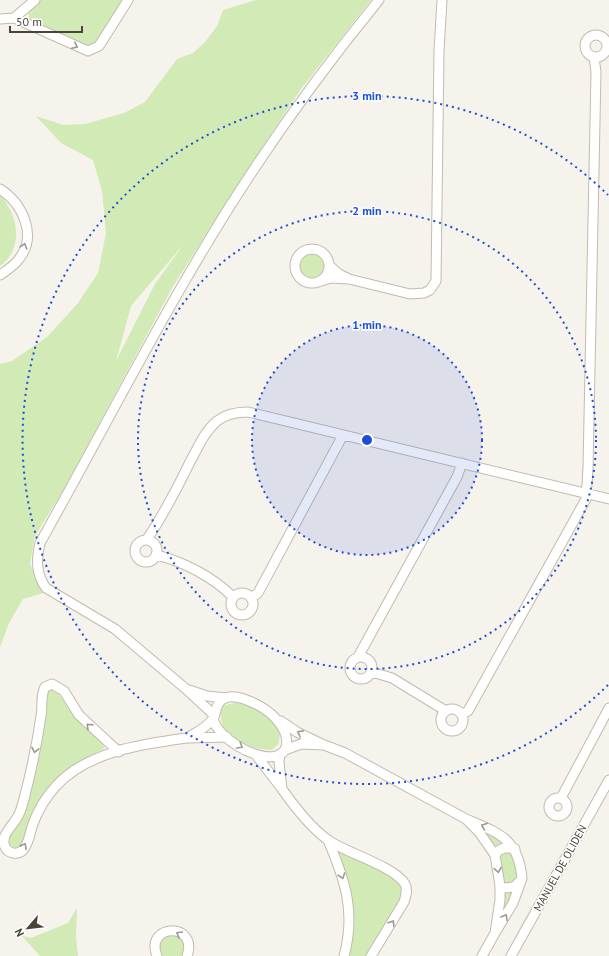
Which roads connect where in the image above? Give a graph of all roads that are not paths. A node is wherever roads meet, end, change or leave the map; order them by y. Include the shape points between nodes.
1 (35, 0) edge
2 (128, 0) edge
3 (379, 0) edge
4 (442, 0) edge
5 (14, 18) junction
6 (0, 19) edge
7 (608, 47) edge
8 (594, 57) junction
9 (0, 189) edge
10 (329, 265) junction
11 (0, 275) edge
12 (349, 279) junction
13 (321, 281) junction
14 (343, 435) junction
15 (462, 463) junction
16 (586, 493) junction
17 (608, 499) edge
18 (147, 539) junction
19 (157, 555) junction
20 (233, 597) junction
21 (251, 598) junction
22 (358, 657) junction
23 (372, 672) junction
24 (186, 689) junction
25 (226, 698) junction
26 (609, 708) edge
27 (446, 711) junction
28 (462, 714) junction
29 (213, 717) junction
30 (276, 717) junction
31 (227, 737) junction
32 (187, 738) junction
33 (324, 744) junction
34 (119, 752) junction
35 (283, 752) junction
36 (256, 755) junction
37 (609, 780) edge
38 (282, 789) junction
39 (561, 798) dead end
40 (466, 819) junction
41 (328, 840) junction
42 (515, 849) junction
43 (495, 855) junction
44 (522, 879) junction
45 (500, 886) junction
46 (495, 933) junction
47 (157, 956) edge
48 (187, 956) edge
49 (344, 956) edge
50 (371, 956) edge
51 (482, 956) edge
52 (511, 956) edge

1 - 5 street
5 -> 2 street via 88,50 99,46
3 - 24 street via 310,90 230,206 187,278 40,543 36,563 46,588 115,629
4 - 12 street via 436,281 430,290 416,294
5 - 6 street
7 - 8 street via 602,55
7 - 8 street via 603,37 597,34 590,36 585,42 586,50
8 - 16 street via 596,72
11 -> 9 street via 19,259 27,239 21,211
10 - 12 street
10 - 13 street via 327,274
10 - 13 street via 324,254 314,249 308,249 298,256 295,267 299,278 310,283
12 - 13 street via 331,278
14 - 15 street
14 - 18 street via 248,412 227,415 217,422 204,438
14 - 21 street via 258,594
15 - 16 street
15 - 22 street via 457,477
16 - 17 street
16 - 28 street via 582,507 468,711
18 - 19 street via 156,545
18 - 19 street via 137,544 135,551 138,558 148,562
19 - 20 street via 214,581
20 - 21 street via 242,593
20 - 21 street via 231,608 240,615 250,612 253,605
22 - 23 street via 369,659
22 - 23 street via 351,664 353,675 363,679
23 - 27 street via 392,678
24 - 25 street via 207,696
24 - 29 street
25 - 29 street via 216,706
25 - 30 street via 251,702
26 - 39 street
27 - 28 street via 453,709
27 - 28 street via 441,721 444,728 450,731 461,728
29 - 31 street via 218,728
29 - 32 street
33 -> 30 street via 297,732
30 - 35 street via 287,738
31 - 32 street
31 -> 36 street
32 - 34 street via 147,744
33 - 35 street via 301,744
33 - 40 street
34 -> 34 street via 79,716 60,688 52,684 45,687 42,691 42,715 22,807 3,838 7,850 17,853 25,847 41,808 66,777 86,763
35 - 36 street via 266,757
35 - 38 street via 279,762
36 - 38 street
37 - 52 street, MANUEL DE OLIDEN
38 - 41 street
42 -> 40 street via 498,832
40 - 43 street
41 -> 49 street via 341,872 349,905
50 -> 41 street via 400,910 406,897 406,889 394,874
42 - 43 street via 502,848
42 - 44 street via 521,864
43 -> 45 street
44 - 45 street via 509,888
46 -> 44 street via 513,903
45 - 46 street
46 - 51 street
48 -> 47 street via 186,939 182,934 172,930 166,931 157,939

